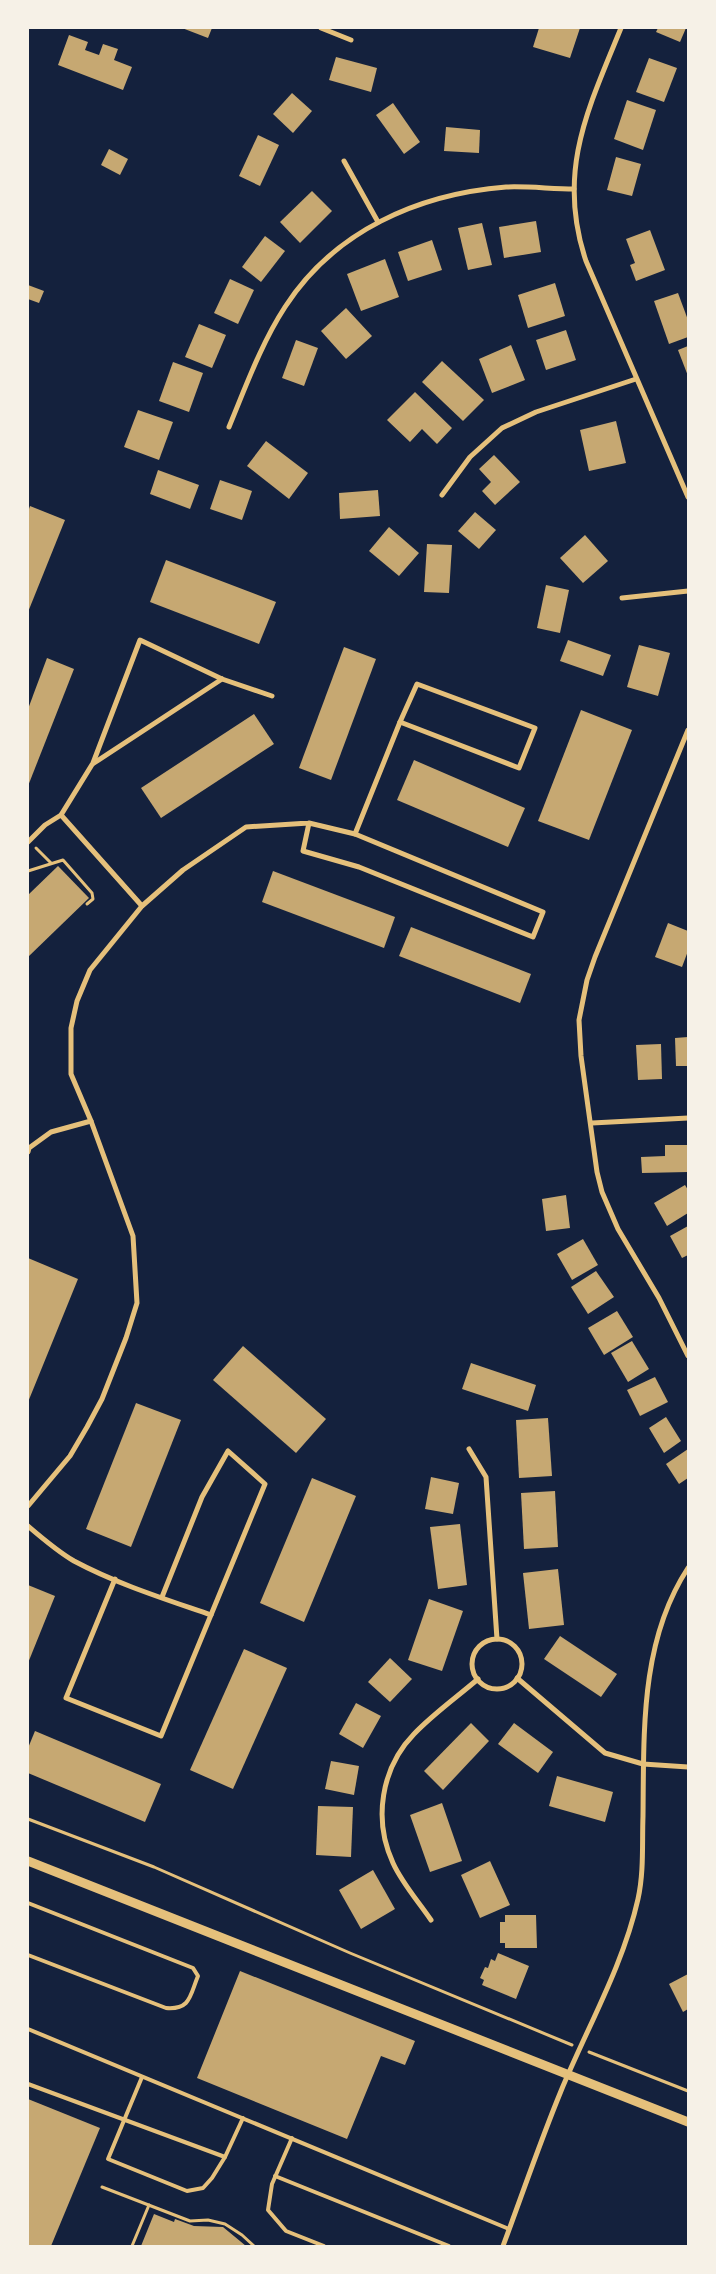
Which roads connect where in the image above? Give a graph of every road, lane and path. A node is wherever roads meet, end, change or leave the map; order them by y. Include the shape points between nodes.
1 (321, 28) edge
2 (621, 28) edge
3 (351, 40) dead end
4 (344, 161) dead end
5 (574, 189) junction
6 (378, 222) junction
7 (636, 379) junction
8 (229, 427) dead end
9 (442, 495) dead end
10 (688, 497) edge
11 (688, 591) edge
12 (622, 598) dead end
13 (222, 679) junction
14 (272, 696) dead end
15 (400, 722) junction
16 (688, 730) edge
17 (93, 763) junction
18 (61, 815) junction
19 (309, 823) junction
20 (355, 834) junction
21 (28, 841) edge
22 (51, 863) junction
23 (28, 871) edge
24 (87, 904) dead end
25 (142, 906) junction
26 (688, 1118) edge
27 (91, 1121) junction
28 (592, 1123) junction
29 (28, 1152) edge
30 (688, 1356) edge
31 (469, 1449) dead end
32 (28, 1506) edge
33 (28, 1526) edge
34 (688, 1568) edge
35 (115, 1579) junction
36 (162, 1597) junction
37 (211, 1616) junction
38 (497, 1639) junction
39 (517, 1678) junction
40 (478, 1679) junction
41 (643, 1764) junction
42 (688, 1767) edge
43 (28, 1819) edge
44 (28, 1861) edge
45 (28, 1903) edge
46 (431, 1920) dead end
47 (28, 1955) edge
48 (28, 2029) edge
49 (581, 2049) junction
50 (569, 2075) junction
51 (142, 2077) junction
52 (28, 2084) edge
53 (688, 2090) edge
54 (243, 2118) junction
55 (124, 2120) junction
56 (688, 2122) edge
57 (292, 2138) junction
58 (225, 2157) junction
59 (275, 2176) junction
60 (102, 2187) dead end
61 (149, 2205) junction
62 (509, 2229) junction
63 (132, 2246) edge
64 (254, 2246) edge
65 (324, 2246) edge
66 (449, 2246) edge
67 (503, 2246) edge

1 - 3 street
2 - 5 street via 582,130 576,153
4 - 6 street
5 - 6 street via 508,187 458,193 414,205
5 - 7 street via 579,242
6 - 8 street via 332,254 285,307 257,359
7 - 9 street via 536,412 502,428 470,457
7 - 10 street
11 - 12 street
13 - 14 street
13 - 17 street
13 - 17 street via 140,640
15 - 15 street via 417,684 535,728 519,768
15 - 20 street
16 - 28 street via 587,980 579,1020 581,1056
17 - 18 street
18 - 21 street
18 - 25 street
19 - 20 street
19 - 20 street via 303,851 358,867 533,937 543,912
19 - 25 street via 246,827 183,870
21 - 22 path
22 - 23 path
22 - 24 path via 63,860 86,886 93,899
25 - 27 street via 90,970 77,1001 71,1028 71,1074
26 - 28 street
27 - 29 street via 51,1132
27 - 32 street via 133,1236 138,1303 102,1399 87,1428 70,1456
28 - 30 street via 597,1172 609,1210
31 - 38 street via 486,1477
33 - 35 street via 74,1561
34 - 41 street via 674,1595 653,1655 646,1699
35 - 36 street
35 - 37 street via 66,1698 161,1736
36 - 37 street
36 - 37 street via 202,1498 228,1451 265,1484
38 - 39 street via 512,1643 521,1656 521,1671
38 - 40 street via 489,1640 477,1650 472,1664
39 - 40 street via 498,1688 490,1688
39 - 41 street via 605,1753
40 - 46 street via 413,1735 391,1768 384,1792 383,1831 392,1861
41 - 42 street
41 - 49 street via 639,1897 628,1937
43 - 49 path via 154,1867
44 - 50 street
45 - 47 lane via 193,1968 198,1976 186,2004 178,2009 166,2008
48 - 51 lane
49 - 50 street
49 - 53 path
50 - 56 street
50 - 62 street
51 - 54 lane
51 - 55 lane
52 - 55 lane
54 - 57 lane
54 - 58 lane
55 - 58 lane
55 - 58 lane via 108,2159 187,2191 203,2188
57 - 59 lane
57 - 62 lane
59 - 65 lane via 268,2210 286,2231
59 - 66 lane
60 - 61 path
61 - 63 path
61 - 64 path via 190,2221 208,2220 225,2224
62 - 67 street

